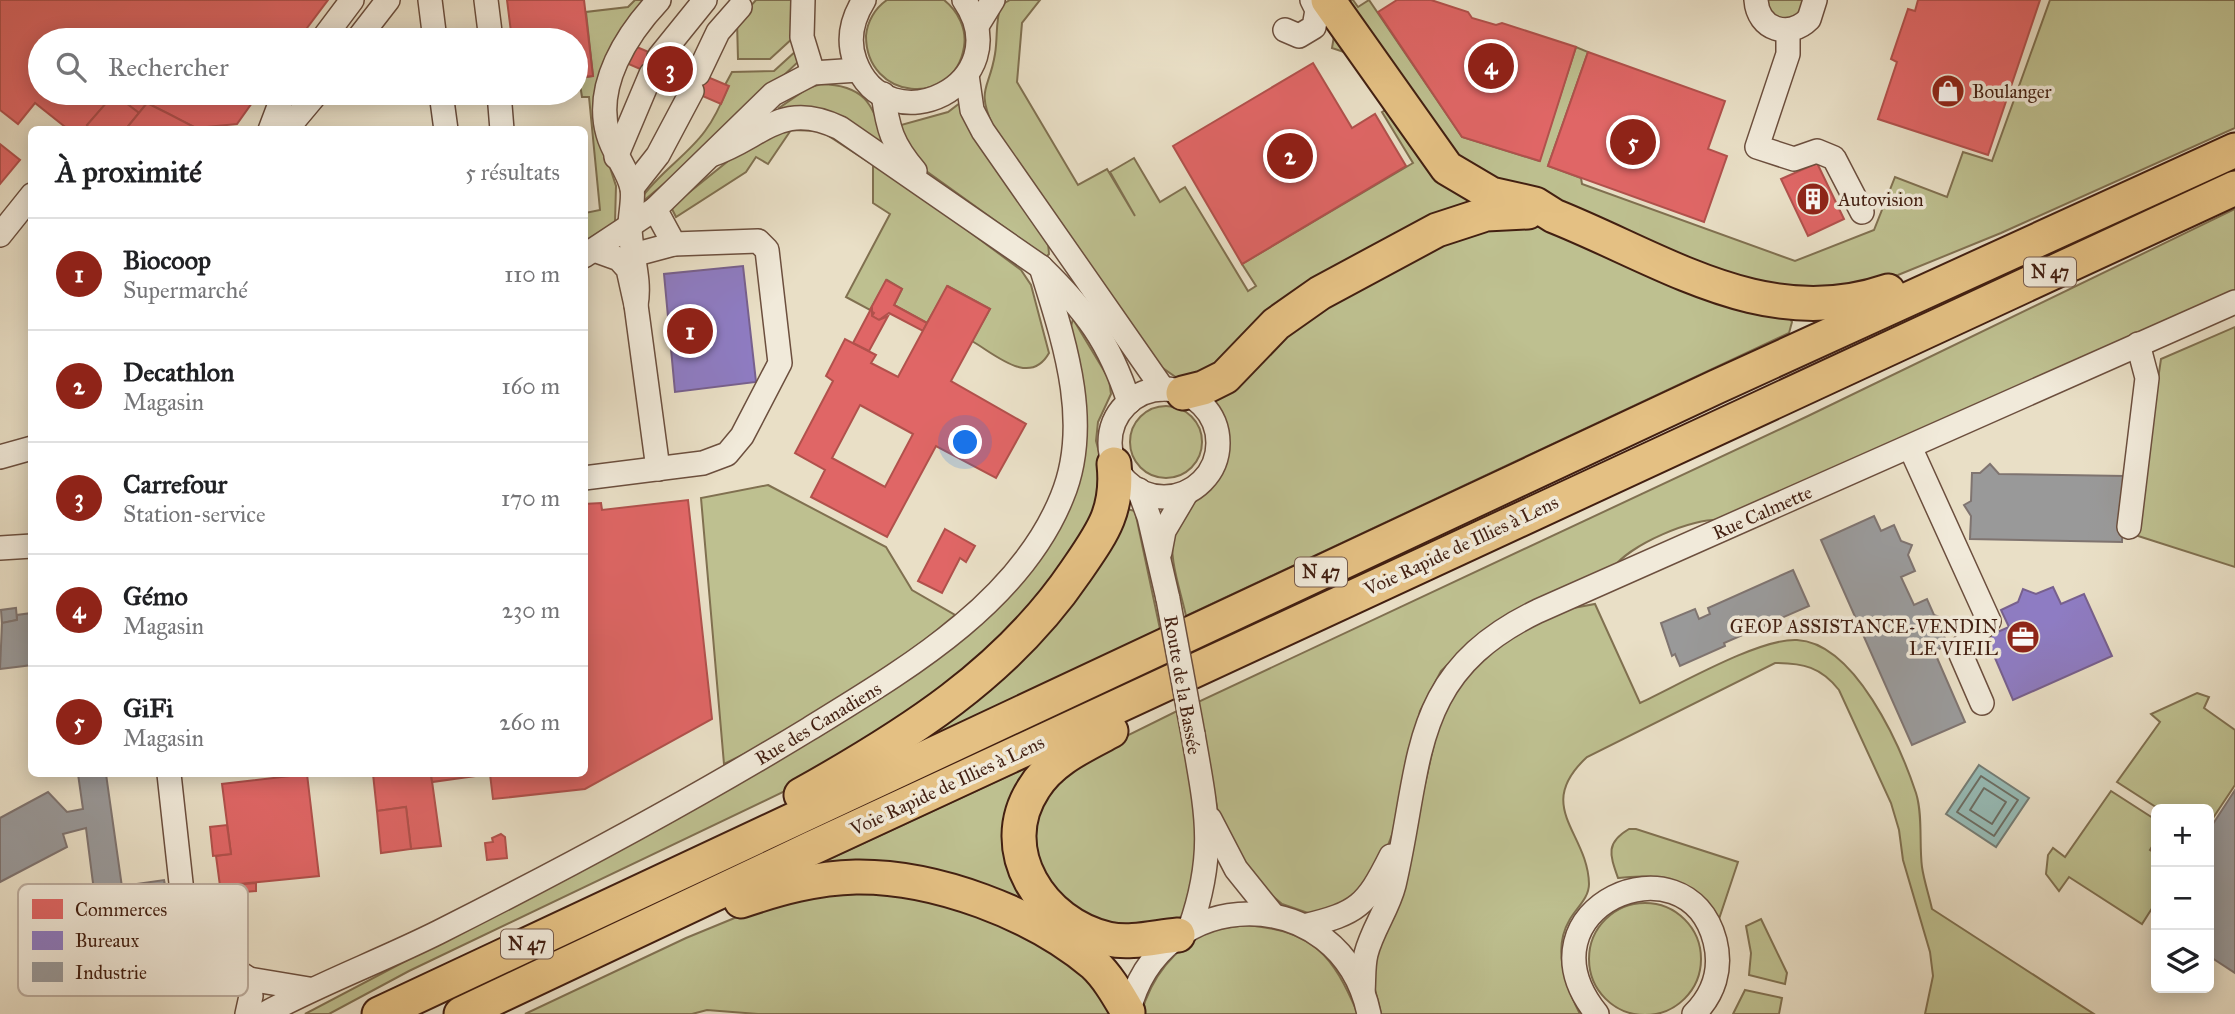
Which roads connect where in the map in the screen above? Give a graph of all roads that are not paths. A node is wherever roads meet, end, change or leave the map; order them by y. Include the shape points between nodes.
1 (352, 0) edge
2 (388, 0) edge
3 (430, 0) edge
4 (486, 0) edge
5 (659, 0) edge
6 (677, 0) edge
7 (705, 0) edge
8 (803, 0) edge
9 (864, 0) edge
10 (964, 0) edge
11 (993, 0) edge
12 (1756, 0) edge
13 (1815, 0) edge
14 (740, 7) dead end
15 (1323, 11) edge
16 (977, 26) junction
17 (332, 28) edge
18 (366, 28) edge
19 (434, 28) edge
20 (490, 28) edge
21 (634, 28) junction
22 (1285, 30) dead end
23 (1788, 31) junction
24 (858, 70) junction
25 (813, 73) junction
26 (967, 75) junction
27 (883, 94) junction
28 (279, 105) edge
29 (307, 105) edge
30 (443, 105) edge
31 (500, 105) edge
32 (272, 126) edge
33 (289, 126) edge
34 (445, 126) edge
35 (502, 126) edge
36 (2235, 150) edge
37 (711, 155) junction
38 (617, 157) junction
39 (28, 179) edge
40 (632, 188) junction
41 (2235, 188) edge
42 (931, 190) junction
43 (28, 200) edge
44 (655, 209) junction
45 (1862, 212) dead end
46 (0, 213) edge
47 (1555, 216) junction
48 (630, 228) junction
49 (0, 234) edge
50 (674, 244) junction
51 (589, 253) edge
52 (633, 255) junction
53 (1041, 267) junction
54 (1968, 271) junction
55 (2235, 302) edge
56 (636, 305) junction
57 (2138, 344) junction
58 (1173, 391) junction
59 (1129, 402) junction
60 (1910, 447) junction
61 (28, 450) edge
62 (0, 457) edge
63 (1114, 464) junction
64 (658, 468) junction
65 (588, 477) edge
66 (1139, 490) junction
67 (1187, 492) junction
68 (2129, 527) dead end
69 (28, 546) edge
70 (0, 548) edge
71 (1159, 557) junction
72 (1254, 642) junction
73 (1982, 703) dead end
74 (169, 777) edge
75 (1207, 813) junction
76 (1404, 831) junction
77 (676, 877) junction
78 (181, 884) edge
79 (1273, 915) junction
80 (669, 916) junction
81 (1304, 926) junction
82 (1184, 931) junction
83 (249, 979) joint
84 (309, 989) junction
85 (1366, 1003) edge
86 (1128, 1013) edge
87 (247, 1014) edge
88 (264, 1014) edge
89 (379, 1014) edge
90 (461, 1014) edge
91 (1597, 1014) edge
92 (1694, 1014) edge

1 - 17 street
2 - 18 street
3 - 19 street
4 - 20 street
5 - 21 street
6 - 21 street
7 - 38 street via 655,65
8 - 25 street via 802,37
9 - 24 street via 851,32
10 - 16 street
11 - 16 street
12 - 23 street via 1764,22
13 - 23 street via 1809,19
14 - 40 street via 718,32 658,155
15 - 22 street via 1299,36
15 - 47 highway via 1447,167 1491,194 1535,204
16 - 26 street via 978,44
21 - 38 street via 609,81 607,96 607,132
23 - 45 street via 1788,54 1757,147 1794,159 1816,151 1834,158
24 - 25 street
24 - 27 street
25 - 37 street via 773,94
26 - 27 street via 938,99 919,103
26 - 58 street via 972,110 983,131
27 - 42 street via 888,131
28 - 32 street
29 - 33 street
30 - 34 street
31 - 35 street
36 - 54 highway, N 47
37 - 42 street via 734,148 778,120 809,117 840,128
37 - 44 street
38 - 40 street
39 - 46 street
40 - 48 street
41 - 72 highway, Voie Rapide de Illies à Lens / N 47
42 - 53 street
43 - 49 street
44 - 48 street
44 - 50 street
47 - 54 highway via 1727,291 1797,304 1843,303 1918,278
47 - 58 highway via 1486,214 1437,230 1320,293 1276,324 1225,377 1203,388
48 - 51 street
48 - 52 street
50 - 52 street
50 - 64 street via 758,241 767,250 780,363 742,436 727,454 703,463
51 - 56 street via 619,259 628,269
52 - 56 street via 640,287
53 - 59 street via 1098,330
53 - 84 street, Rue des Canadiens via 1065,345 1074,401 1073,450 1064,494 1044,533 1012,575 957,631 908,668 741,770 438,932
54 - 77 highway, N 47
55 - 57 street, Rue Calmette
56 - 64 street
57 - 60 street, Rue Calmette
57 - 68 street via 2147,379
58 - 59 street via 1144,392
58 - 67 street via 1205,407 1218,437 1211,469
59 - 63 street via 1112,430
60 - 73 street via 1989,621 1959,650
60 - 76 street, Rue Calmette via 1538,611 1483,642 1435,703
61 - 62 street
63 - 66 street
63 - 77 highway via 1117,491 1096,541 1058,598 1002,659 935,713 840,773 711,842
64 - 65 street
66 - 67 street via 1154,496
66 - 71 street, Route de la Bassée
67 - 71 street, Route de la Bassée via 1164,531
69 - 70 street
71 - 75 street, Route de la Bassée, bridge
72 - 80 highway, Voie Rapide de Illies à Lens / N 47
72 - 82 highway via 1226,673 1059,761 1034,786 1020,820 1022,860 1030,881 1040,898 1069,922 1119,940
74 - 78 street
75 - 79 street, Route de la Bassée via 1236,869
75 - 82 street, Route de la Bassée via 1207,871
76 - 81 street, Rue Calmette via 1373,892 1356,909
76 - 85 street, Rue Calmette via 1393,887 1365,956
77 - 89 highway, N 47
79 - 81 street
79 - 82 street via 1230,914
80 - 86 highway via 700,917 822,879 857,877 929,885 1030,922 1067,944 1095,965
80 - 90 highway, Voie Rapide de Illies à Lens / N 47
81 - 85 street via 1339,953
82 - 86 street via 1148,965
83 - 84 street
83 - 87 street
84 - 88 street, Rue des Canadiens
91 - 92 street via 1582,995 1574,973 1574,947 1583,923 1604,901 1622,891 1647,887 1667,890 1689,902 1712,929 1718,954 1716,979 1706,1002

